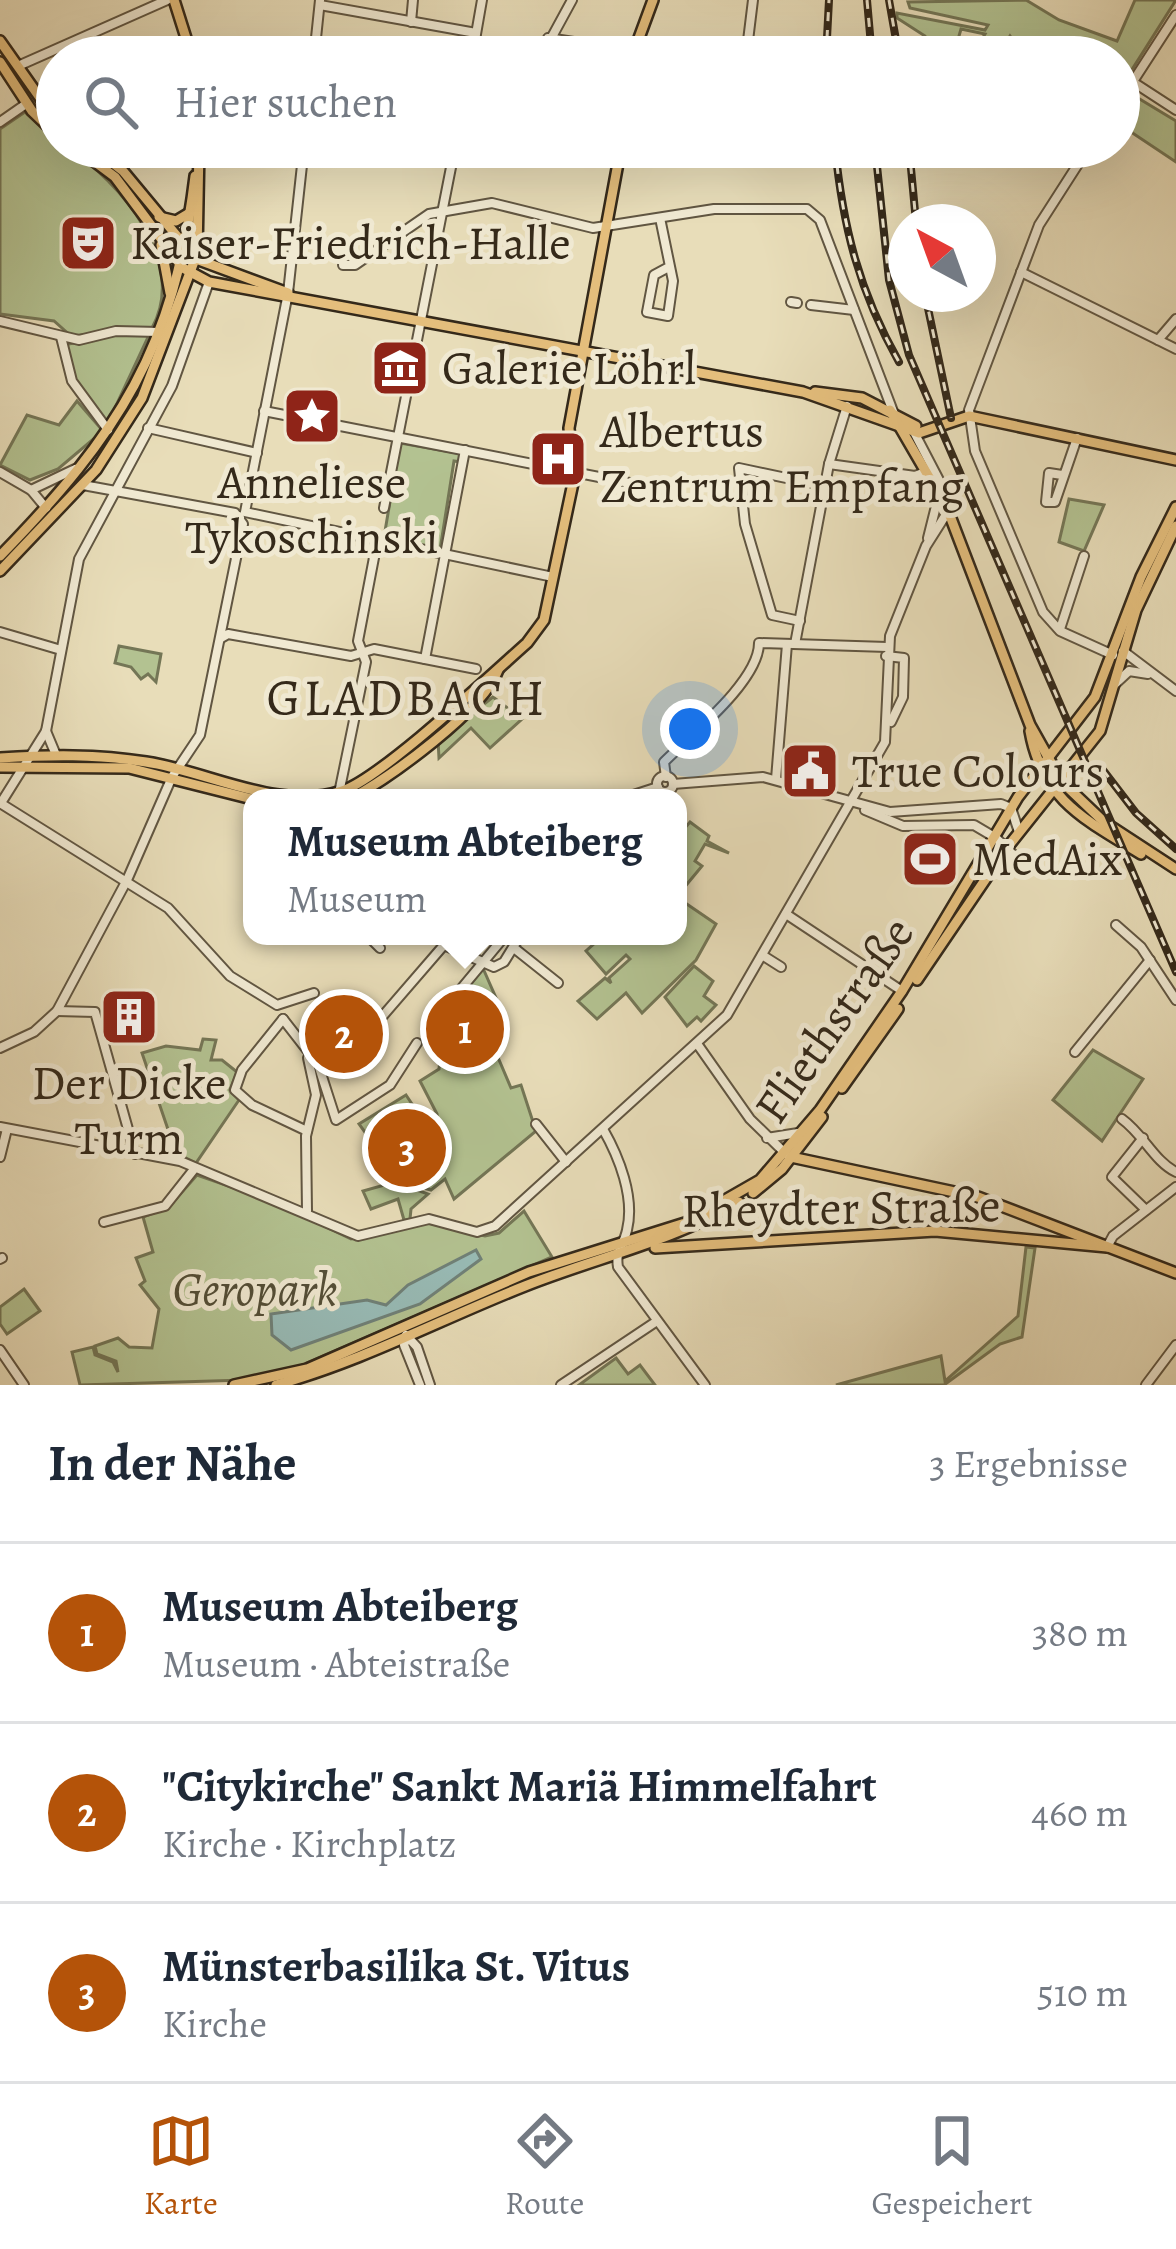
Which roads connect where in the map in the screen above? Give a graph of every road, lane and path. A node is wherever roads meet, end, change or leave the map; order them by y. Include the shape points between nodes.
1 (170, 0) edge
2 (413, 0) edge
3 (482, 0) edge
4 (572, 0) edge
5 (652, 0) edge
6 (753, 0) edge
7 (320, 3) edge
8 (1176, 15) edge
9 (411, 22) junction
10 (0, 28) edge
11 (476, 33) junction
12 (87, 36) edge
13 (184, 36) edge
14 (316, 36) edge
15 (476, 36) edge
16 (549, 36) edge
17 (638, 36) edge
18 (749, 36) edge
19 (1, 42) edge
20 (36, 58) edge
21 (0, 60) edge
22 (18, 66) junction
23 (1140, 71) edge
24 (1140, 87) edge
25 (36, 96) edge
26 (26, 104) junction
27 (36, 105) edge
28 (1176, 110) edge
29 (36, 114) edge
30 (0, 122) edge
31 (103, 168) edge
32 (119, 168) edge
33 (196, 168) edge
34 (197, 168) edge
35 (302, 168) edge
36 (451, 168) edge
37 (618, 168) edge
38 (1075, 168) edge
39 (443, 210) junction
40 (191, 212) junction
41 (159, 217) junction
42 (660, 218) junction
43 (609, 225) junction
44 (157, 234) junction
45 (191, 256) junction
46 (343, 265) dead end
47 (667, 268) junction
48 (187, 271) junction
49 (1021, 272) junction
50 (209, 282) junction
51 (288, 293) junction
52 (171, 299) junction
53 (811, 305) dead end
54 (854, 310) junction
55 (1176, 319) edge
56 (421, 320) junction
57 (0, 321) edge
58 (159, 332) junction
59 (62, 338) junction
60 (1158, 340) junction
61 (1176, 349) edge
62 (585, 351) junction
63 (878, 376) junction
64 (803, 392) junction
65 (861, 397) junction
66 (142, 398) junction
67 (848, 405) junction
68 (890, 410) junction
69 (264, 411) junction
70 (969, 413) junction
71 (896, 424) junction
72 (148, 428) junction
73 (914, 431) junction
74 (934, 432) junction
75 (111, 437) junction
76 (399, 437) junction
77 (1077, 437) junction
78 (465, 450) junction
79 (257, 453) junction
80 (928, 454) junction
81 (1174, 461) edge
82 (829, 464) junction
83 (92, 466) junction
84 (569, 468) junction
85 (0, 472) edge
86 (925, 472) junction
87 (1062, 475) dead end
88 (83, 485) junction
89 (824, 486) junction
90 (655, 488) dead end
91 (31, 490) junction
92 (112, 491) junction
93 (939, 493) junction
94 (1176, 507) edge
95 (384, 508) dead end
96 (46, 509) junction
97 (949, 513) junction
98 (43, 526) junction
99 (1176, 526) edge
100 (960, 540) junction
101 (928, 541) junction
102 (377, 542) junction
103 (445, 555) junction
104 (0, 556) edge
105 (1084, 556) dead end
106 (0, 571) edge
107 (553, 577) junction
108 (800, 621) junction
109 (1060, 631) junction
110 (0, 632) edge
111 (221, 638) junction
112 (791, 644) junction
113 (61, 650) junction
114 (887, 651) junction
115 (362, 652) junction
116 (1117, 652) junction
117 (425, 658) junction
118 (476, 669) dead end
119 (498, 670) junction
120 (1161, 680) junction
121 (1112, 691) junction
122 (1176, 692) edge
123 (890, 724) junction
124 (1030, 725) junction
125 (46, 730) junction
126 (1059, 741) junction
127 (56, 755) junction
128 (1048, 756) junction
129 (0, 758) edge
130 (27, 761) junction
131 (1040, 766) junction
132 (0, 767) edge
133 (1054, 767) junction
134 (174, 772) junction
135 (1045, 778) junction
136 (776, 779) junction
137 (670, 780) junction
138 (1062, 782) junction
139 (252, 789) edge
140 (340, 789) edge
141 (348, 789) edge
142 (364, 789) edge
143 (652, 789) edge
144 (1052, 793) junction
145 (243, 796) edge
146 (0, 803) edge
147 (853, 804) junction
148 (1042, 804) junction
149 (1011, 808) junction
150 (1019, 832) junction
151 (996, 838) junction
152 (1006, 849) junction
153 (1023, 864) dead end
154 (1176, 872) edge
155 (127, 880) junction
156 (786, 914) junction
157 (1116, 926) dead end
158 (377, 945) edge
159 (496, 945) edge
160 (516, 945) edge
161 (380, 948) dead end
162 (514, 948) junction
163 (762, 954) junction
164 (483, 959) junction
165 (1150, 960) junction
166 (781, 967) dead end
167 (558, 983) dead end
168 (902, 991) junction
169 (314, 993) dead end
170 (1176, 1000) edge
171 (282, 1005) junction
172 (57, 1011) junction
173 (283, 1019) junction
174 (436, 1019) dead end
175 (377, 1023) dead end
176 (417, 1043) dead end
177 (698, 1045) junction
178 (0, 1048) edge
179 (1075, 1052) dead end
180 (308, 1057) junction
181 (1122, 1119) dead end
182 (536, 1124) dead end
183 (4, 1128) edge
184 (603, 1129) junction
185 (307, 1131) junction
186 (807, 1131) junction
187 (767, 1138) junction
188 (1143, 1138) junction
189 (135, 1154) junction
190 (0, 1156) edge
191 (789, 1156) junction
192 (566, 1162) junction
193 (830, 1163) junction
194 (195, 1168) junction
195 (1176, 1172) edge
196 (1176, 1186) edge
197 (1146, 1210) junction
198 (307, 1211) junction
199 (104, 1222) dead end
200 (1063, 1230) junction
201 (1062, 1242) junction
202 (622, 1243) junction
203 (650, 1247) junction
204 (1107, 1247) junction
205 (616, 1256) junction
206 (1176, 1273) edge
207 (657, 1321) junction
208 (405, 1333) junction
209 (1176, 1345) edge
210 (0, 1350) edge
211 (20, 1385) edge
212 (235, 1385) edge
213 (276, 1385) edge
214 (420, 1385) edge
215 (430, 1385) edge
216 (561, 1385) edge
217 (705, 1385) edge
218 (1147, 1385) edge

1 - 12 street
1 - 13 main road
2 - 9 street
3 - 11 street
4 - 16 street
5 - 17 main road
6 - 18 street
7 - 9 street
7 - 14 street
8 - 23 street
9 - 11 street
10 - 19 street
11 - 15 street
19 - 22 main road
20 - 22 street
21 - 22 main road
21 - 26 main road
22 - 25 main road
24 - 28 street
26 - 27 main road
26 - 29 main road
26 - 30 street
31 - 44 main road
32 - 41 main road
33 - 40 main road
34 - 45 main road
35 - 51 street
36 - 39 street
37 - 43 main road
38 - 49 street
39 - 43 street via 500,202 579,226
39 - 46 street via 356,265
39 - 56 street
40 - 41 main road via 176,221
40 - 45 main road
41 - 45 main road
42 - 43 street
42 - 47 street
42 - 54 street via 807,208
43 - 62 main road
44 - 48 main road
44 - 52 main road
45 - 48 main road
45 - 51 main road
47 - 47 street via 668,316 647,312 654,274
48 - 50 main road
48 - 52 main road
48 - 66 main road
49 - 60 street
49 - 70 street
50 - 51 main road
50 - 72 street via 190,345
51 - 56 main road
51 - 69 street
52 - 58 main road
53 - 54 street
54 - 63 street
55 - 60 street
56 - 62 main road
56 - 76 street
57 - 59 street
58 - 59 street
58 - 75 main road
59 - 75 street via 76,391
60 - 61 street
62 - 64 main road
62 - 84 main road
63 - 65 street
63 - 68 street
64 - 65 main road
64 - 67 main road
65 - 67 street
65 - 68 main road
66 - 72 street
66 - 75 main road
67 - 71 main road
67 - 82 street
68 - 70 main road via 924,428
68 - 71 main road
68 - 73 street
69 - 76 street
69 - 79 street
70 - 74 main road
70 - 77 main road
70 - 109 street via 975,451 1043,612
71 - 73 main road
71 - 86 main road
72 - 79 street
72 - 92 street
73 - 74 main road
73 - 80 street
74 - 80 street
75 - 83 main road
76 - 78 street
76 - 95 street
77 - 81 main road
77 - 87 street
78 - 84 street
78 - 103 street
79 - 102 street via 245,512
80 - 97 street via 952,498
82 - 86 street
82 - 89 street
83 - 88 main road
83 - 91 street
83 - 92 street
83 - 96 main road
84 - 90 street
84 - 107 main road via 573,483
85 - 91 street
86 - 93 main road
88 - 92 street
88 - 98 main road
89 - 108 street
89 - 108 street via 739,468 745,524 772,617
91 - 96 street
92 - 111 street via 235,513 243,524
92 - 113 street via 79,559
93 - 97 main road
93 - 101 street
94 - 116 main road
96 - 98 main road
96 - 104 main road
97 - 100 main road
97 - 101 street
98 - 106 main road
99 - 116 main road
100 - 101 street
100 - 124 main road
101 - 114 street
102 - 103 street
102 - 115 street
103 - 107 street
103 - 117 street
105 - 109 street
107 - 119 main road via 541,627
108 - 112 street
109 - 116 street
110 - 113 street
111 - 115 street
111 - 134 street via 200,735
112 - 114 street
112 - 136 street
112 - 137 street via 759,643 759,659 664,762
113 - 125 street
114 - 123 street
114 - 123 street via 904,658 903,697
115 - 117 street
115 - 140 street
116 - 120 street
116 - 121 main road, Fliethstraße
116 - 126 main road, Fliethstraße via 1095,697
117 - 118 street
119 - 141 main road
119 - 142 main road via 484,694
120 - 121 street via 1136,670
120 - 122 street
121 - 138 main road, Fliethstraße via 1100,731
123 - 147 street
124 - 128 main road
124 - 131 main road
125 - 127 street
125 - 130 street
126 - 128 main road, Fliethstraße
126 - 133 main road
127 - 130 main road
127 - 134 main road
128 - 131 main road, Fliethstraße
128 - 133 main road
128 - 135 main road
129 - 130 main road
130 - 132 main road
130 - 134 main road
130 - 146 street
131 - 135 main road
131 - 149 main road, Fliethstraße
133 - 138 main road
133 - 144 main road
134 - 139 main road
134 - 145 main road
134 - 155 street
135 - 144 main road
135 - 148 main road
136 - 137 street
136 - 147 street
137 - 143 street
138 - 144 main road, Fliethstraße
138 - 154 main road
144 - 148 main road, Fliethstraße
144 - 154 main road via 1079,819
146 - 155 street
147 - 149 street via 908,812
147 - 151 street via 903,826 957,822
147 - 156 street
148 - 150 main road, Fliethstraße
149 - 150 street
149 - 151 main road, Fliethstraße
150 - 152 main road, Fliethstraße
151 - 152 street
151 - 168 main road, Fliethstraße
152 - 153 street
152 - 186 main road, Fliethstraße
155 - 171 street via 180,918 246,990
155 - 172 street
156 - 163 street
156 - 168 street
157 - 165 street
158 - 161 street
159 - 164 street
160 - 162 street
162 - 164 street via 499,966
162 - 167 street
163 - 166 street
163 - 177 street via 727,1015
164 - 174 street
164 - 175 street via 444,945
165 - 170 street
165 - 179 street
168 - 186 main road, Fliethstraße
169 - 171 street
171 - 173 street
172 - 178 street
172 - 189 street via 95,1012
173 - 180 street
173 - 185 street via 234,1085 240,1097
176 - 180 street via 389,1085 336,1120 318,1064
177 - 184 street
177 - 187 street
180 - 185 street via 316,1095
181 - 188 street
182 - 192 street
183 - 189 street
183 - 190 street
184 - 192 street
184 - 202 street via 628,1190
185 - 198 street
186 - 187 street
186 - 191 main road, Fliethstraße
186 - 193 main road via 812,1149
187 - 191 street
188 - 195 street
188 - 197 street via 1112,1177
189 - 194 street
191 - 193 main road, Rheydter Straße
191 - 202 main road, Fliethstraße via 713,1210
191 - 203 main road, Fliethstraße via 740,1202
192 - 198 street via 495,1226 477,1232 429,1219 358,1236
193 - 200 main road, Rheydter Straße via 978,1197
194 - 198 street
194 - 199 street via 165,1206
196 - 197 street
197 - 204 street
200 - 201 main road
200 - 204 main road, Rheydter Straße
201 - 203 main road, Rheydter Straße via 935,1231
201 - 204 main road, Rheydter Straße
202 - 205 street
202 - 208 main road, Fliethstraße via 503,1282
203 - 205 main road
204 - 206 main road, Rheydter Straße
205 - 207 street
205 - 208 main road
207 - 216 street
207 - 217 street
208 - 212 main road
208 - 213 main road
208 - 214 street
208 - 215 street
209 - 218 street
210 - 211 street

